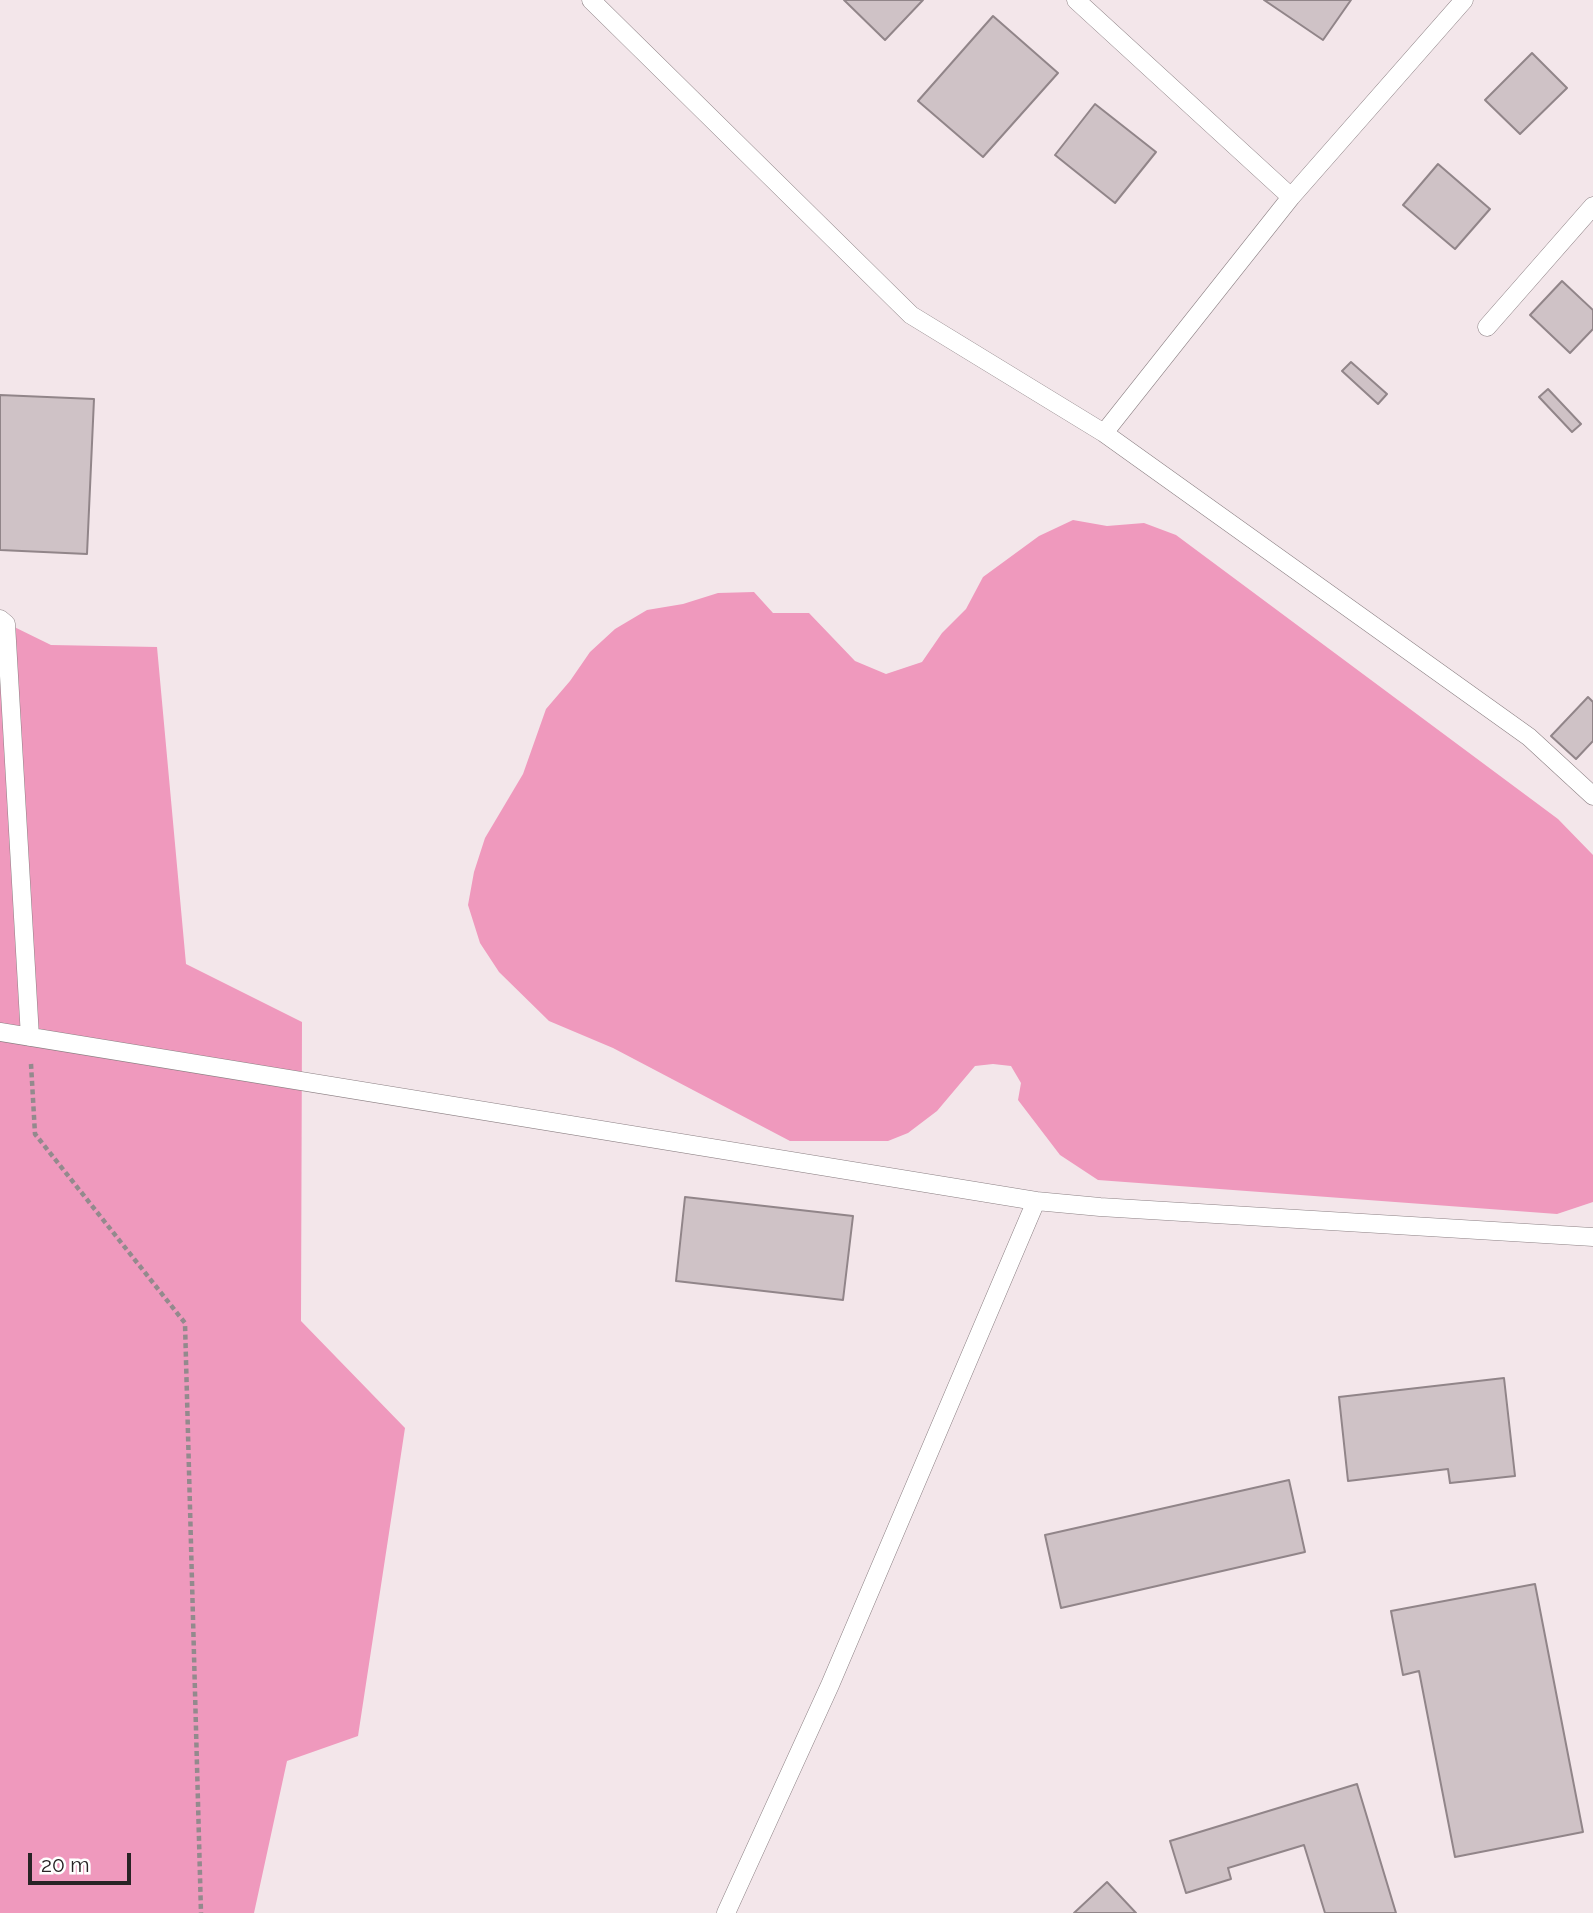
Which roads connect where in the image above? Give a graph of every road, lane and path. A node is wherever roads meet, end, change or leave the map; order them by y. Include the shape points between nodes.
1 (591, 0) edge
2 (1076, 0) edge
3 (1464, 0) edge
4 (1291, 197) junction
5 (1593, 206) edge
6 (1487, 327) dead end
7 (1104, 433) junction
8 (0, 619) edge
9 (1593, 796) edge
10 (0, 1032) edge
11 (30, 1037) junction
12 (1036, 1201) junction
13 (1593, 1237) edge
14 (201, 1913) edge
15 (726, 1913) edge

1 - 7 lane via 911,315
2 - 4 lane
3 - 4 lane
4 - 7 lane
5 - 6 lane
7 - 9 lane via 1529,737
8 - 11 lane via 6,624
10 - 11 lane
11 - 12 lane
11 - 14 path via 35,1134 185,1323
12 - 13 lane
12 - 15 lane via 830,1685

